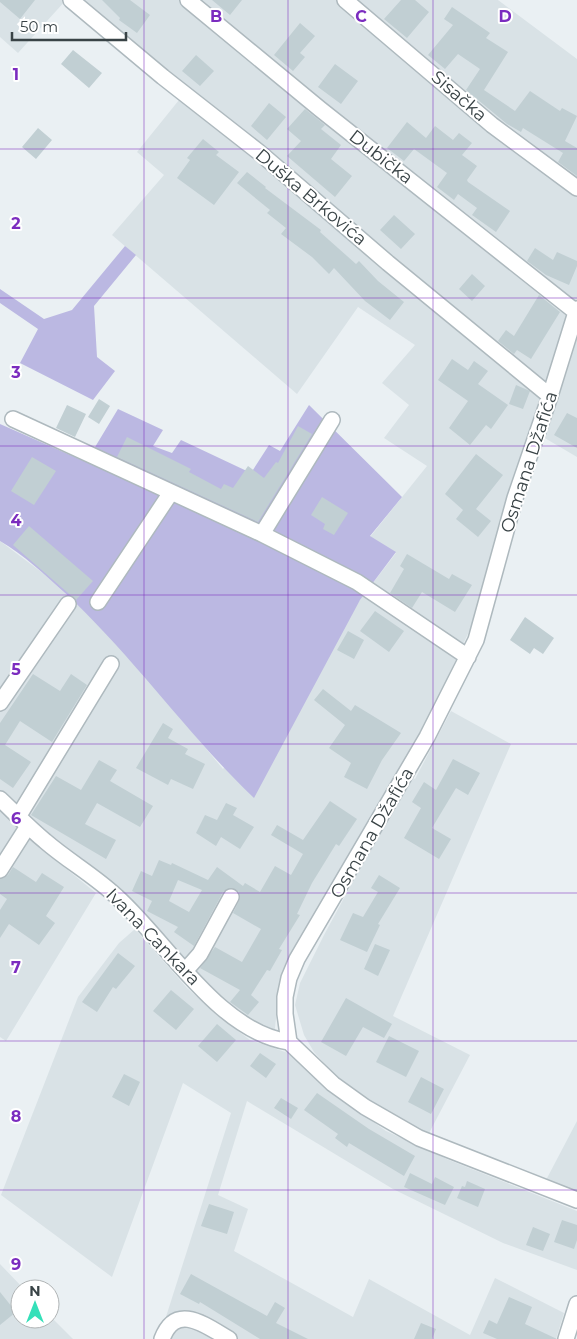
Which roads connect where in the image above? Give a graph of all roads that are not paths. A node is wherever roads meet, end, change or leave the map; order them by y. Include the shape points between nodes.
1 (71, 0) edge
2 (188, 0) edge
3 (345, 0) edge
4 (577, 188) edge
5 (576, 310) edge
6 (550, 396) junction
7 (13, 419) dead end
8 (332, 420) dead end
9 (170, 494) junction
10 (262, 534) junction
11 (98, 602) dead end
12 (68, 604) dead end
13 (468, 657) junction
14 (111, 664) dead end
15 (0, 703) edge
16 (0, 799) edge
17 (23, 821) junction
18 (0, 870) edge
19 (231, 897) dead end
20 (185, 971) junction
21 (289, 1042) junction
22 (577, 1200) edge
23 (577, 1304) edge
24 (162, 1339) edge
25 (229, 1339) edge
26 (566, 1339) edge

1 - 6 street, Duška Brkovića via 163,78 260,153
2 - 5 street, Dubička via 320,109
3 - 4 street, Sisačka via 492,125
5 - 6 street, Osmana Džafića
6 - 13 street, Osmana Džafića via 515,498 486,607
7 - 9 street
8 - 10 street
9 - 10 street
9 - 11 street
10 - 13 street via 357,582
12 - 15 street
13 - 21 street, Osmana Džafića via 427,737 297,959 285,997
14 - 17 street
16 - 17 street, Ivana Cankara
17 - 18 street
17 - 20 street, Ivana Cankara via 117,897
19 - 20 street via 200,954
20 - 21 street, Ivana Cankara via 258,1033
21 - 22 street via 333,1084 419,1138
23 - 26 street
24 - 25 street via 170,1323 181,1318

